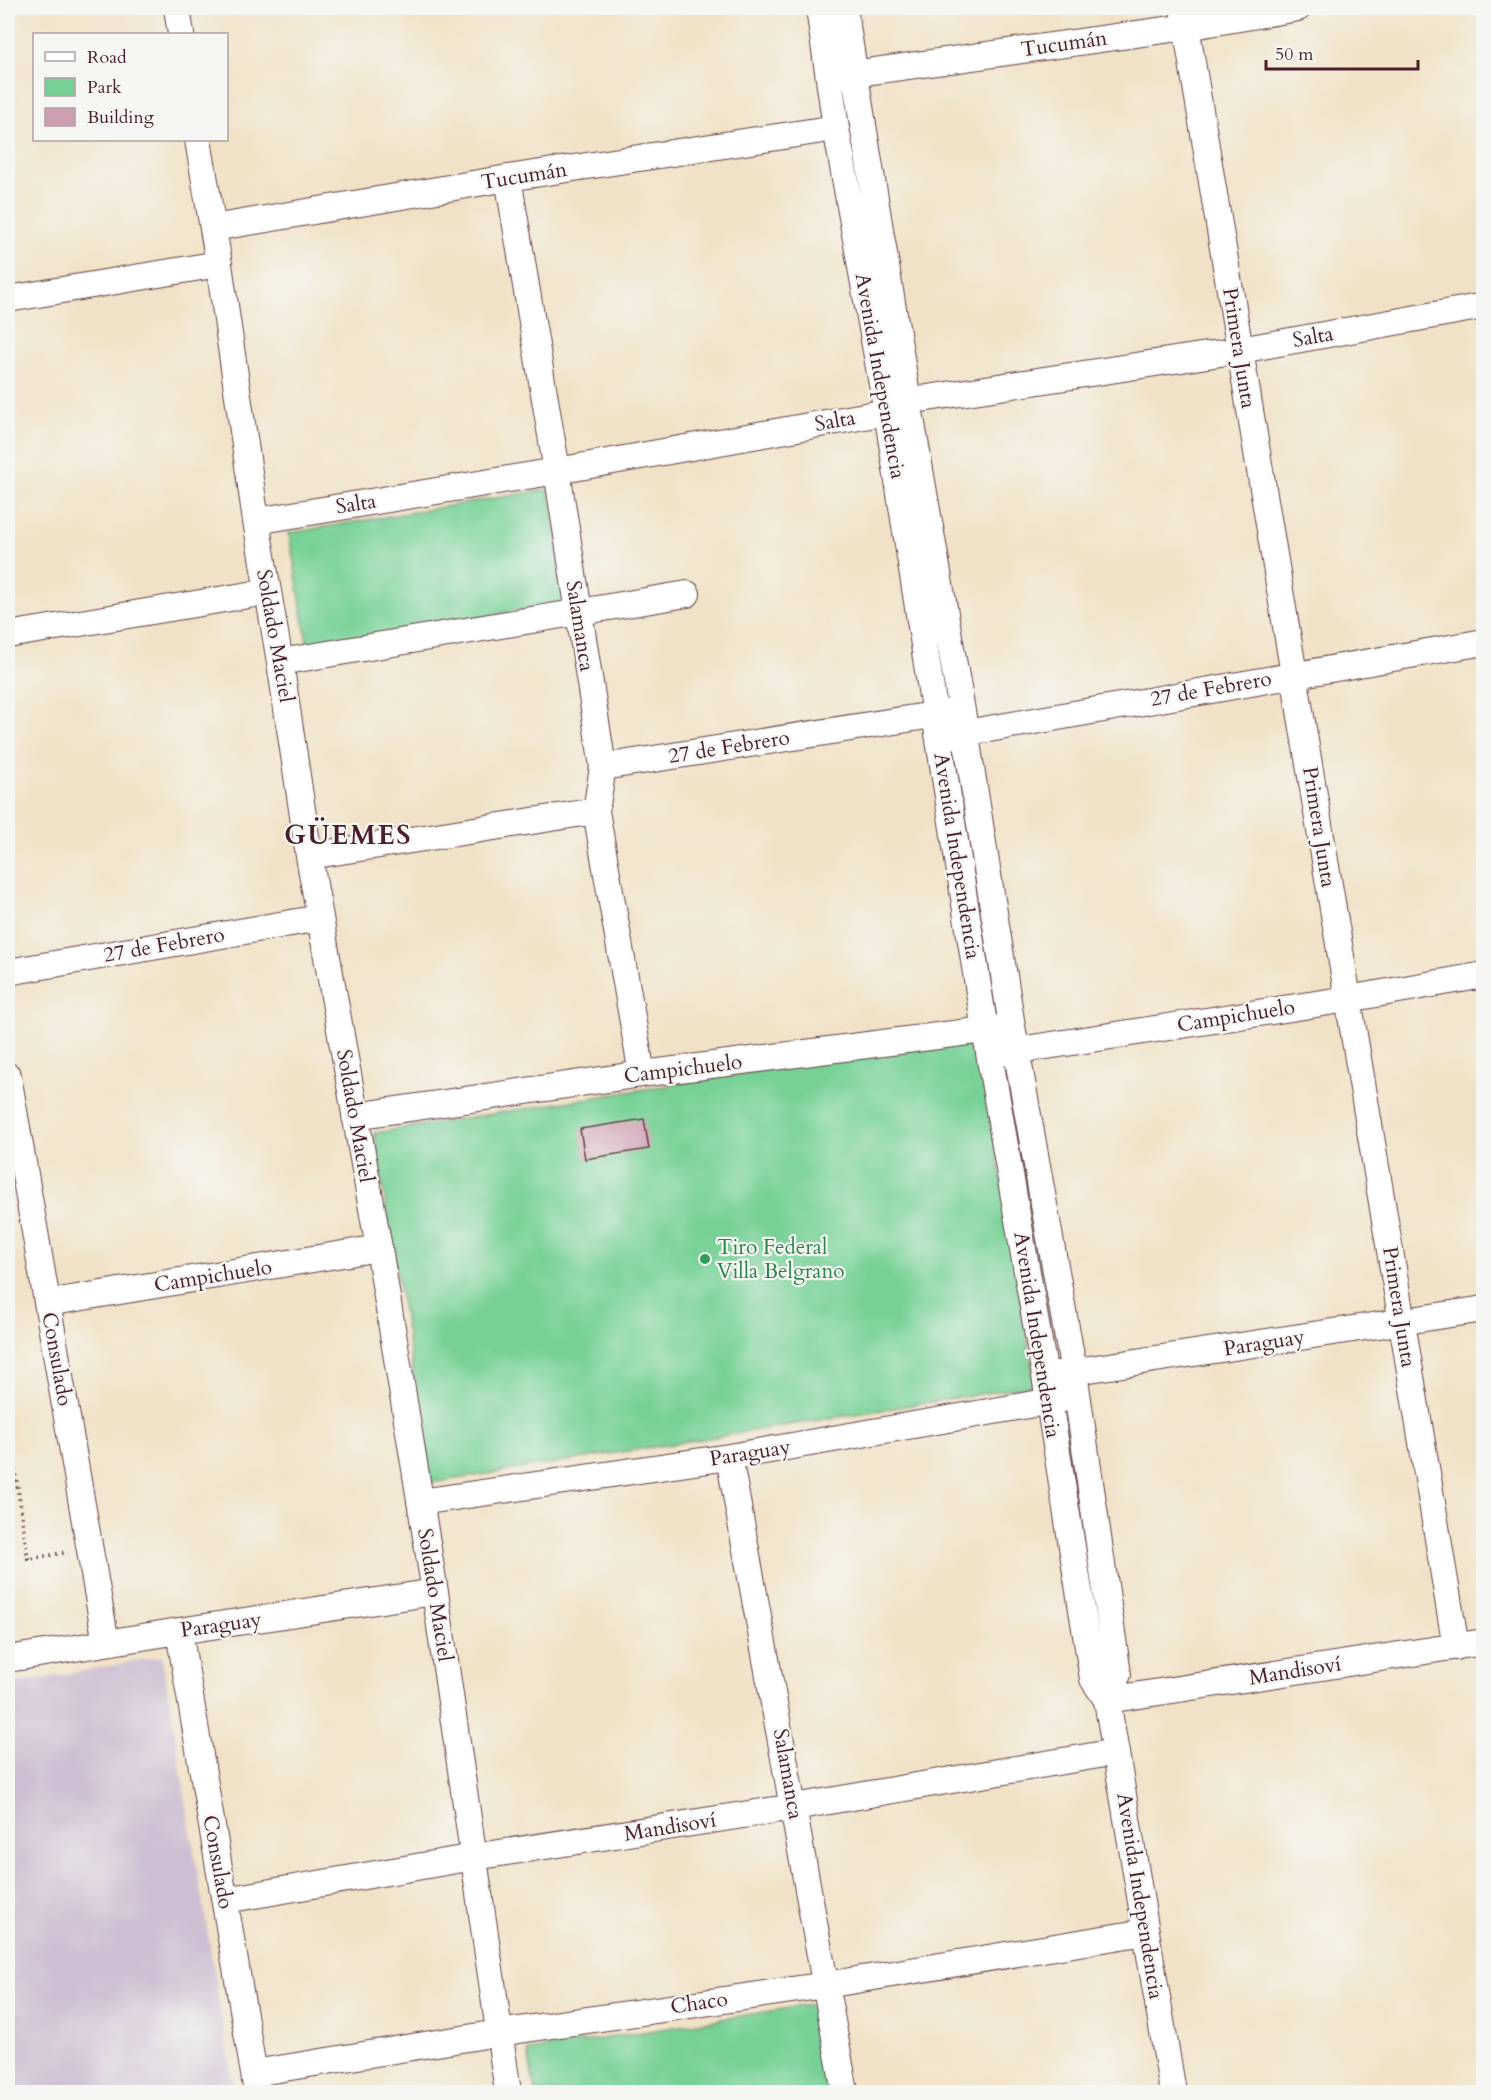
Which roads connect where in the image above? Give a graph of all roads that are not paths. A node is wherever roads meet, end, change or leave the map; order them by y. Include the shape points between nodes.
1 (177, 8) edge
2 (819, 8) edge
3 (844, 8) edge
4 (1298, 8) edge
5 (1184, 17) edge
6 (181, 33) edge
7 (842, 76) junction
8 (837, 128) junction
9 (198, 141) edge
10 (508, 178) junction
11 (213, 228) junction
12 (219, 264) junction
13 (8, 298) edge
14 (1484, 306) edge
15 (1240, 351) junction
16 (897, 406) junction
17 (557, 471) junction
18 (256, 521) junction
19 (267, 592) junction
20 (687, 594) dead end
21 (578, 611) junction
22 (8, 635) edge
23 (1484, 642) edge
24 (280, 662) junction
25 (1294, 675) junction
26 (964, 723) junction
27 (937, 726) junction
28 (603, 767) junction
29 (596, 811) junction
30 (309, 856) junction
31 (320, 918) junction
32 (8, 972) edge
33 (1484, 975) edge
34 (1348, 999) junction
35 (985, 1030) junction
36 (1014, 1038) junction
37 (989, 1056) junction
38 (642, 1074) junction
39 (8, 1076) edge
40 (355, 1116) junction
41 (379, 1248) junction
42 (47, 1304) junction
43 (1484, 1309) edge
44 (1402, 1323) junction
45 (1076, 1384) junction
46 (1046, 1388) junction
47 (729, 1457) junction
48 (420, 1502) junction
49 (435, 1592) junction
50 (179, 1631) junction
51 (1484, 1642) edge
52 (106, 1643) junction
53 (1456, 1647) junction
54 (8, 1659) edge
55 (1107, 1700) junction
56 (1116, 1752) junction
57 (794, 1808) junction
58 (474, 1857) junction
59 (225, 1900) junction
60 (1145, 1932) junction
61 (826, 1985) junction
62 (498, 2033) junction
63 (255, 2083) edge
64 (508, 2092) edge
65 (845, 2092) edge
66 (1173, 2092) edge

1 - 6 street
2 - 7 street, Avenida Independencia
3 - 7 street, Avenida Independencia
4 - 5 street, Tucumán
5 - 7 street, Tucumán
5 - 15 street, Primera Junta
7 - 8 street, Avenida Independencia
7 - 16 street, Avenida Independencia
8 - 10 street, Tucumán
8 - 16 street, Avenida Independencia
9 - 11 street, Soldado Maciel
10 - 11 street, Tucumán
10 - 17 street, Salamanca
11 - 12 street, Soldado Maciel
12 - 13 street
12 - 18 street, Soldado Maciel
14 - 15 street, Salta
15 - 16 street, Salta
15 - 25 street, Primera Junta
16 - 17 street, Salta
16 - 26 street, Avenida Independencia
16 - 27 street, Avenida Independencia
17 - 18 street, Salta
17 - 21 street, Salamanca
18 - 19 street, Soldado Maciel
19 - 22 street
19 - 24 street, Soldado Maciel
20 - 21 street
21 - 24 street
21 - 28 street, Salamanca
23 - 25 street, 27 de Febrero
24 - 30 street, Soldado Maciel
25 - 26 street, 27 de Febrero
25 - 34 street, Primera Junta
26 - 27 street, 27 de Febrero
26 - 36 street, Avenida Independencia
27 - 28 street, 27 de Febrero
27 - 35 street, Avenida Independencia
28 - 29 street, Salamanca
29 - 30 street
29 - 38 street, Salamanca
30 - 31 street, Soldado Maciel
31 - 32 street, 27 de Febrero
31 - 40 street, Soldado Maciel
33 - 34 street, Campichuelo
34 - 36 street, Campichuelo
34 - 44 street, Primera Junta
35 - 36 street, Campichuelo
35 - 37 street, Avenida Independencia
35 - 38 street, Campichuelo
36 - 37 street, Campichuelo
36 - 45 street, Avenida Independencia
37 - 46 street, Avenida Independencia
38 - 40 street, Campichuelo
39 - 42 street, Consulado
40 - 41 street, Soldado Maciel
41 - 42 street, Campichuelo
41 - 48 street, Soldado Maciel
42 - 52 street, Consulado
43 - 44 street, Paraguay
44 - 45 street, Paraguay
44 - 53 street, Primera Junta
45 - 46 street, Paraguay
45 - 55 street, Avenida Independencia via 1118,1674
46 - 47 street, Paraguay
46 - 55 street, Avenida Independencia via 1093,1679
47 - 48 street, Paraguay
47 - 57 street, Salamanca
48 - 49 street, Soldado Maciel
49 - 50 street, Paraguay
49 - 58 street, Soldado Maciel
50 - 52 street, Paraguay
50 - 59 street, Consulado
51 - 53 street, Mandisoví
52 - 54 street, Paraguay
53 - 55 street, Mandisoví
55 - 56 street, Avenida Independencia
56 - 57 street, Mandisoví
56 - 60 street, Avenida Independencia
57 - 58 street, Mandisoví
57 - 61 street, Salamanca
58 - 59 street, Mandisoví
58 - 62 street, Soldado Maciel
59 - 63 street, Consulado
60 - 61 street, Chaco
60 - 66 street, Avenida Independencia
61 - 62 street, Chaco
61 - 65 street, Salamanca
62 - 63 street, Chaco
62 - 64 street, Soldado Maciel

